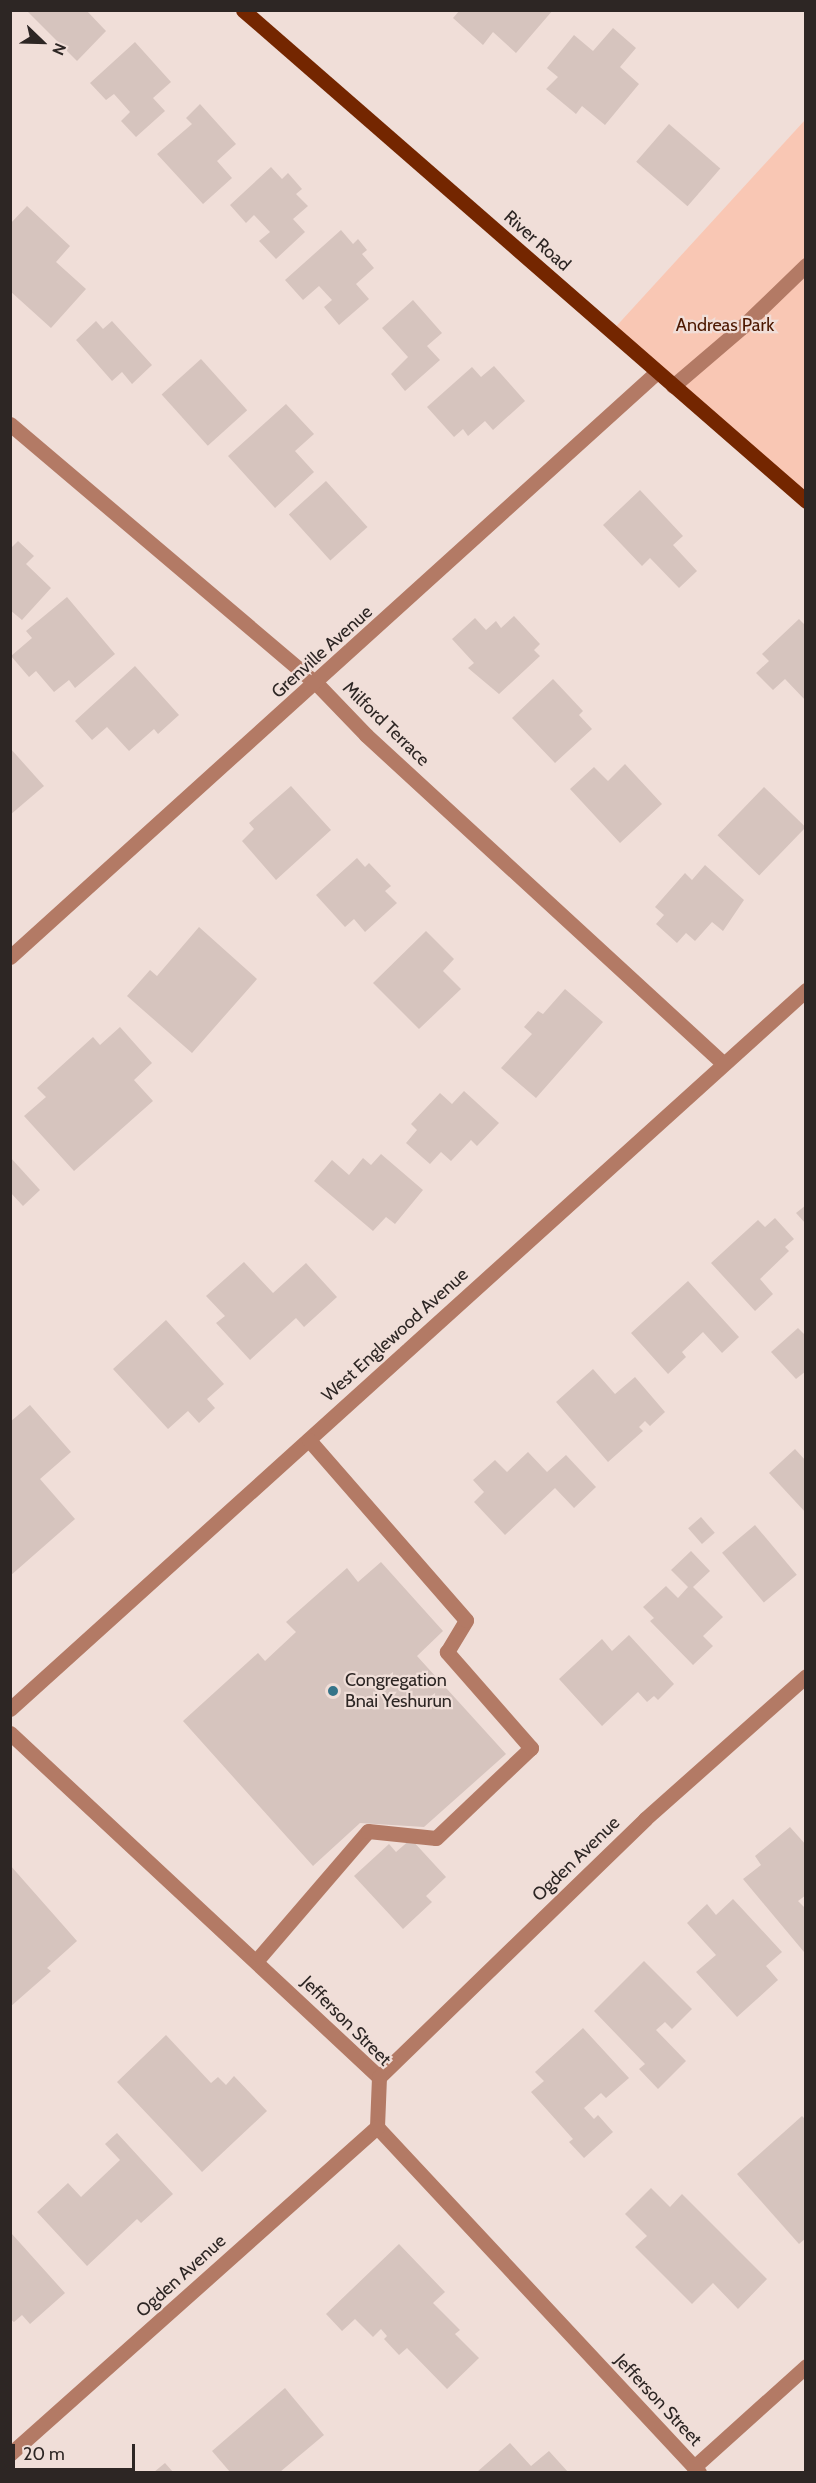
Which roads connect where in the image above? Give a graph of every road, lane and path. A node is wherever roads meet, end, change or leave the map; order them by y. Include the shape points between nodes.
1 (243, 10) edge
2 (806, 265) edge
3 (657, 372) junction
4 (673, 386) junction
5 (10, 424) edge
6 (806, 501) edge
7 (317, 684) junction
8 (10, 957) edge
9 (806, 990) edge
10 (723, 1063) junction
11 (309, 1440) junction
12 (806, 1676) edge
13 (10, 1709) edge
14 (10, 1733) edge
15 (257, 1960) junction
16 (379, 2077) junction
17 (377, 2127) junction
18 (806, 2366) edge
19 (10, 2454) edge
20 (697, 2470) edge

1 - 3 main road, River Road
2 - 4 street
3 - 4 main road, River Road
3 - 7 street, Grenville Avenue
4 - 6 main road, River Road
5 - 7 street, Milford Terrace
7 - 8 street, Grenville Avenue
7 - 10 street, Milford Terrace via 366,735
9 - 10 street, West Englewood Avenue
10 - 11 street, West Englewood Avenue
11 - 13 street, West Englewood Avenue
11 - 15 street via 466,1620 447,1652 531,1748 436,1838 368,1831
12 - 16 street, Ogden Avenue via 645,1819
14 - 15 street, Jefferson Street
15 - 16 street, Jefferson Street
16 - 17 street, Jefferson Street
17 - 19 street, Ogden Avenue
17 - 20 street, Jefferson Street
18 - 20 street

